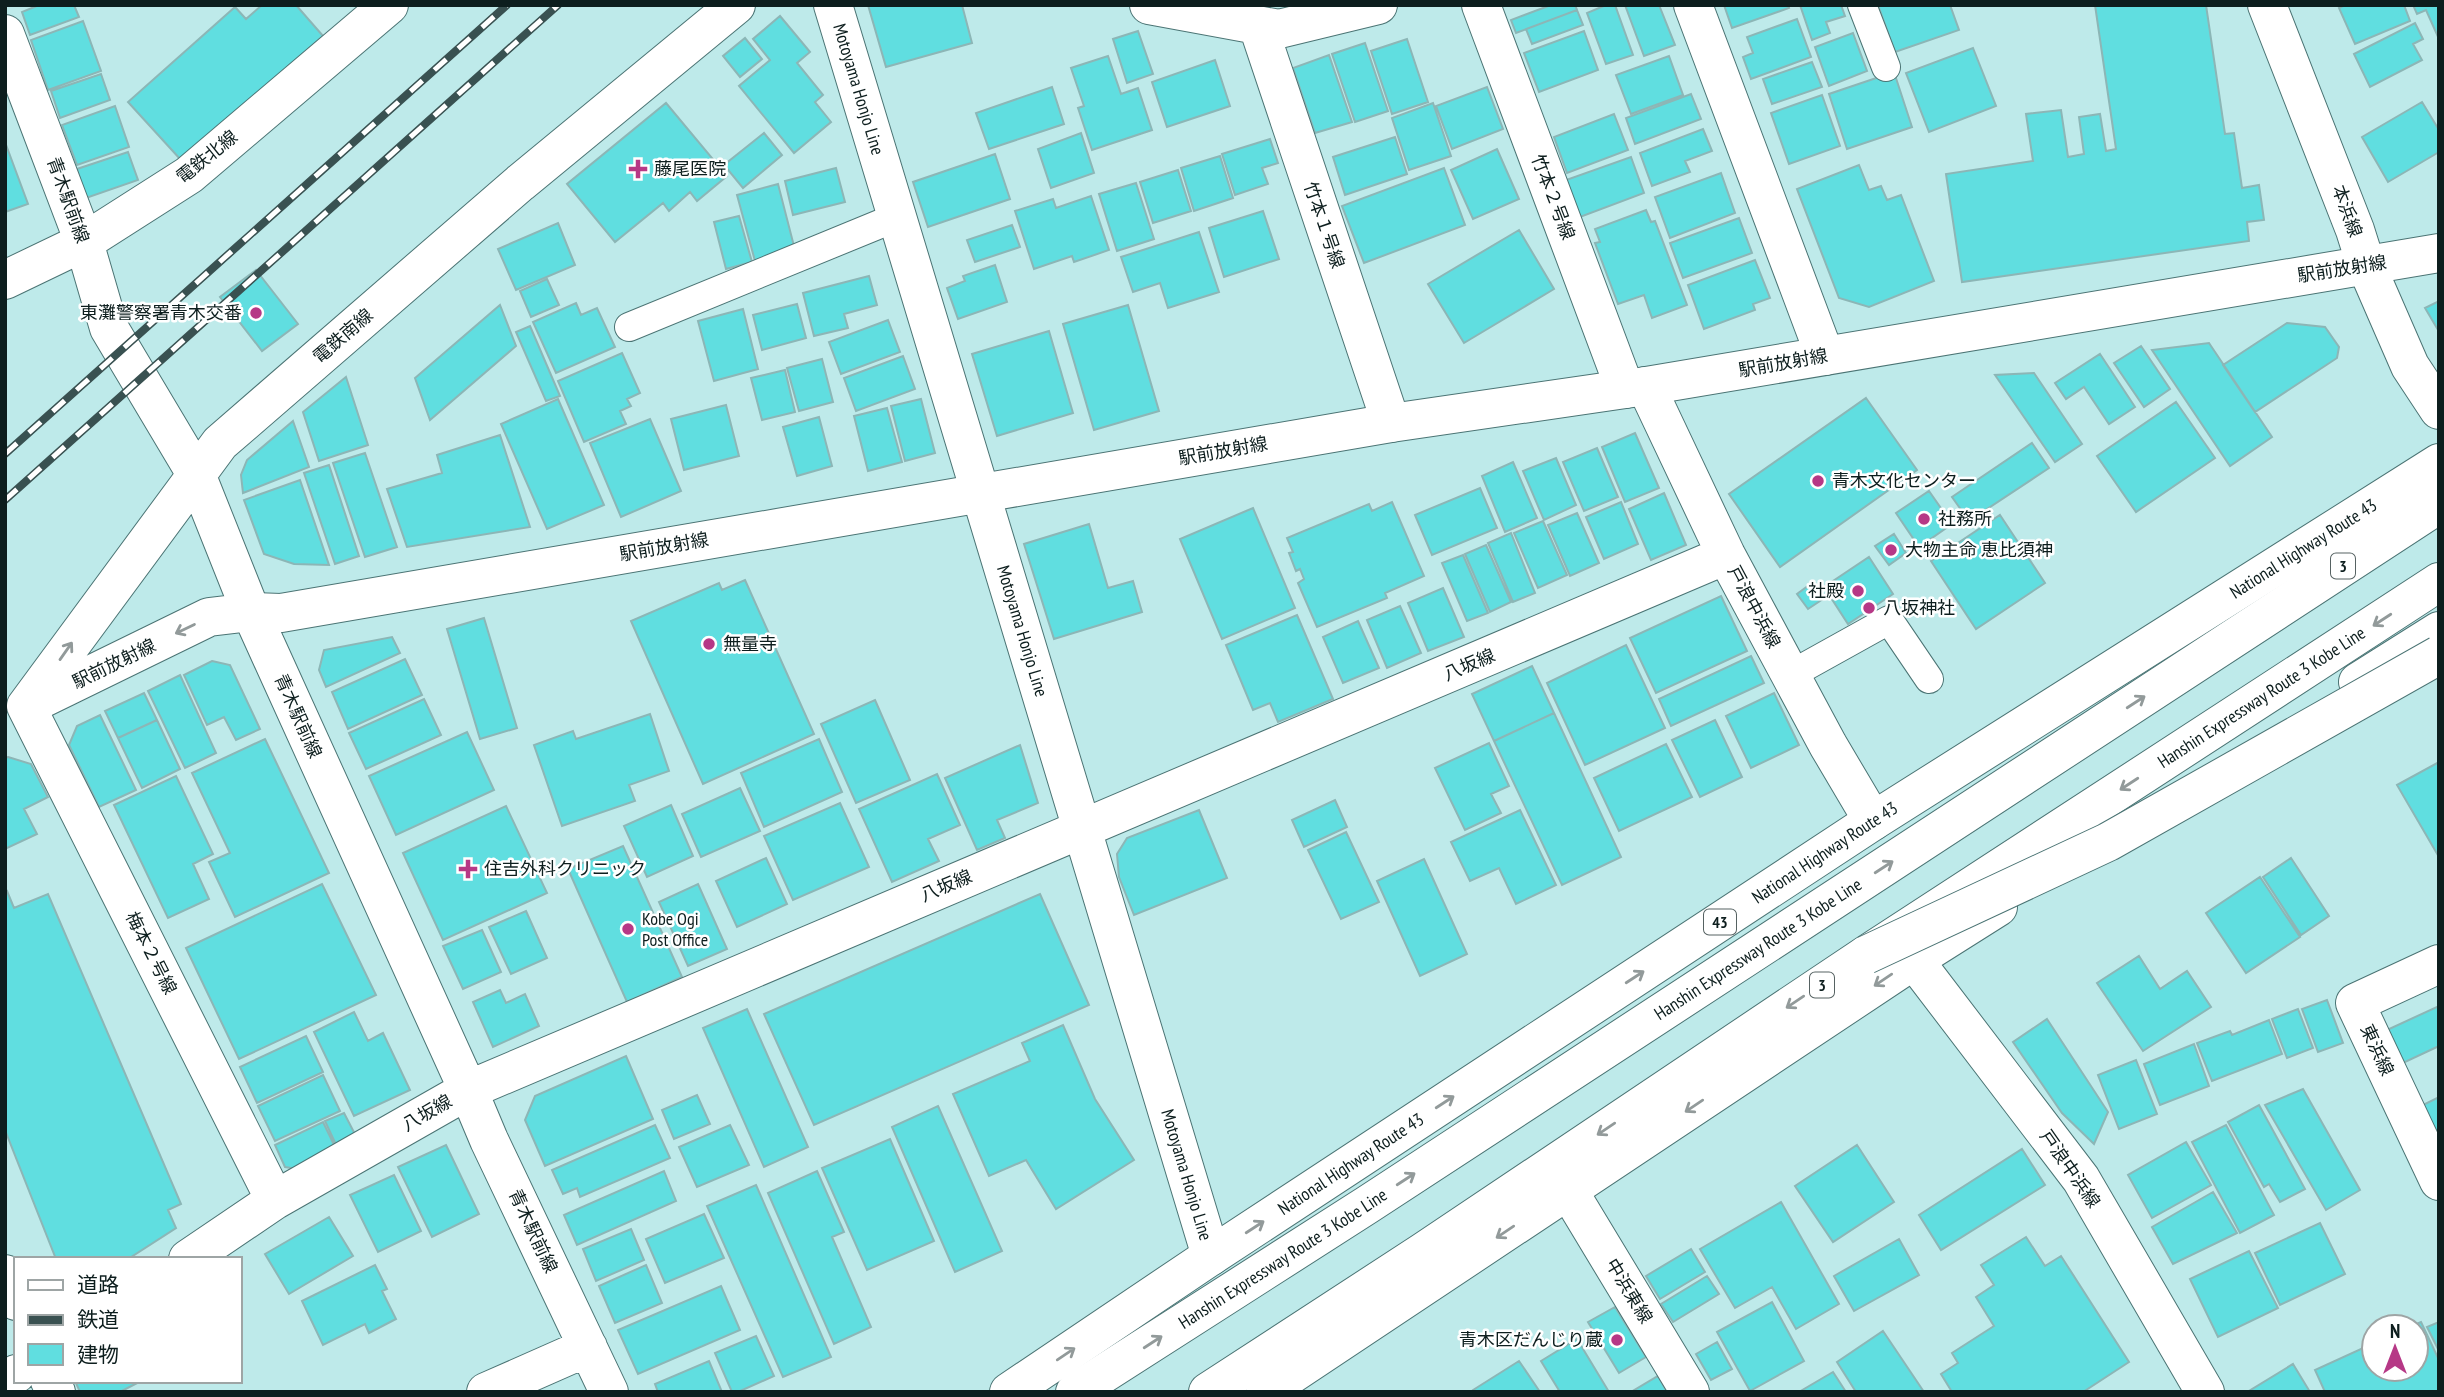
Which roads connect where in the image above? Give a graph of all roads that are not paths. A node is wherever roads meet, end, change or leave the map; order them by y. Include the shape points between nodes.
1 (389, 5) edge
2 (736, 5) edge
3 (833, 5) edge
4 (1149, 5) edge
5 (1378, 5) edge
6 (1481, 5) edge
7 (1693, 5) edge
8 (1862, 5) edge
9 (2267, 5) edge
10 (1258, 26) junction
11 (5, 34) edge
12 (1886, 67) dead end
13 (897, 217) junction
14 (84, 242) junction
15 (2439, 253) edge
16 (2366, 265) junction
17 (5, 280) edge
18 (629, 327) dead end
19 (1825, 356) junction
20 (1635, 388) junction
21 (2439, 410) edge
22 (1391, 423) junction
23 (2439, 464) edge
24 (196, 474) junction
25 (981, 493) junction
26 (2439, 504) edge
27 (1726, 555) junction
28 (2439, 582) edge
29 (251, 612) junction
30 (2248, 629) junction
31 (2439, 631) edge
32 (2439, 655) edge
33 (1790, 675) junction
34 (1929, 679) dead end
35 (16, 711) edge
36 (1873, 821) junction
37 (1081, 829) junction
38 (1866, 955) junction
39 (1914, 960) junction
40 (2439, 964) edge
41 (468, 1090) junction
42 (2439, 1181) edge
43 (1568, 1191) junction
44 (275, 1200) junction
45 (1211, 1256) junction
46 (191, 1257) edge
47 (5, 1274) edge
48 (14, 1296) edge
49 (588, 1347) junction
50 (1286, 1386) edge
51 (2192, 1387) edge
52 (486, 1392) edge
53 (609, 1392) edge
54 (1009, 1392) edge
55 (1075, 1392) edge
56 (1208, 1392) edge
57 (1690, 1392) edge

1 - 14 main road, 電鉄北線 via 189,175
2 - 24 main road, 電鉄南線 via 520,183 220,443
3 - 13 main road, Motoyama Honjo Line
4 - 10 main road
5 - 10 main road via 1279,29
6 - 20 main road, 竹本２号線
7 - 19 main road
8 - 12 lane
9 - 16 main road, 本浜線
10 - 22 main road, 竹本１号線
11 - 14 main road, 青木駅前線
13 - 18 lane
13 - 25 main road, Motoyama Honjo Line
14 - 17 main road, 電鉄北線
14 - 24 main road, 青木駅前線 via 109,328
15 - 16 main road, 駅前放射線
16 - 19 main road, 駅前放射線
16 - 21 main road, 本浜線 via 2410,366
19 - 20 main road, 駅前放射線
20 - 22 main road, 駅前放射線
20 - 27 main road, 戸浪中浜線
22 - 25 main road, 駅前放射線
23 - 30 main road
23 - 36 main road, National Highway Route 43 / 43
24 - 29 main road, 青木駅前線
35 -> 24 main road, 電鉄南線
25 - 29 main road, 駅前放射線 via 281,613
25 - 37 main road, Motoyama Honjo Line
26 - 30 main road, Hanshin Expressway Route 3 Kobe Line / 3
27 - 33 main road, 戸浪中浜線
27 - 37 main road, 八坂線
28 -> 38 main road, Hanshin Expressway Route 3 Kobe Line / 3, bridge
29 -> 35 main road, 駅前放射線 via 209,617
29 - 41 main road, 青木駅前線
55 -> 30 main road, Hanshin Expressway Route 3 Kobe Line / 3
31 - 39 main road
32 - 38 main road, bridge via 2108,842
33 - 34 lane via 1888,620
33 - 36 main road, 戸浪中浜線
35 - 44 main road, 梅本２号線
45 -> 36 main road, National Highway Route 43 / 43
37 - 41 main road, 八坂線
37 - 45 main road, Motoyama Honjo Line
38 -> 56 main road, Hanshin Expressway Route 3 Kobe Line / 3
39 -> 43 main road
39 - 51 main road, 戸浪中浜線 via 2081,1179
40 - 42 main road, 東浜線 via 2355,1003
41 - 44 main road, 八坂線
41 - 49 main road, 青木駅前線
43 -> 50 main road
43 - 57 main road, 中浜東線
44 - 46 main road, 八坂線
54 -> 45 main road, National Highway Route 43 / 43
47 - 48 main road
49 - 52 main road
49 - 53 main road, 青木駅前線

